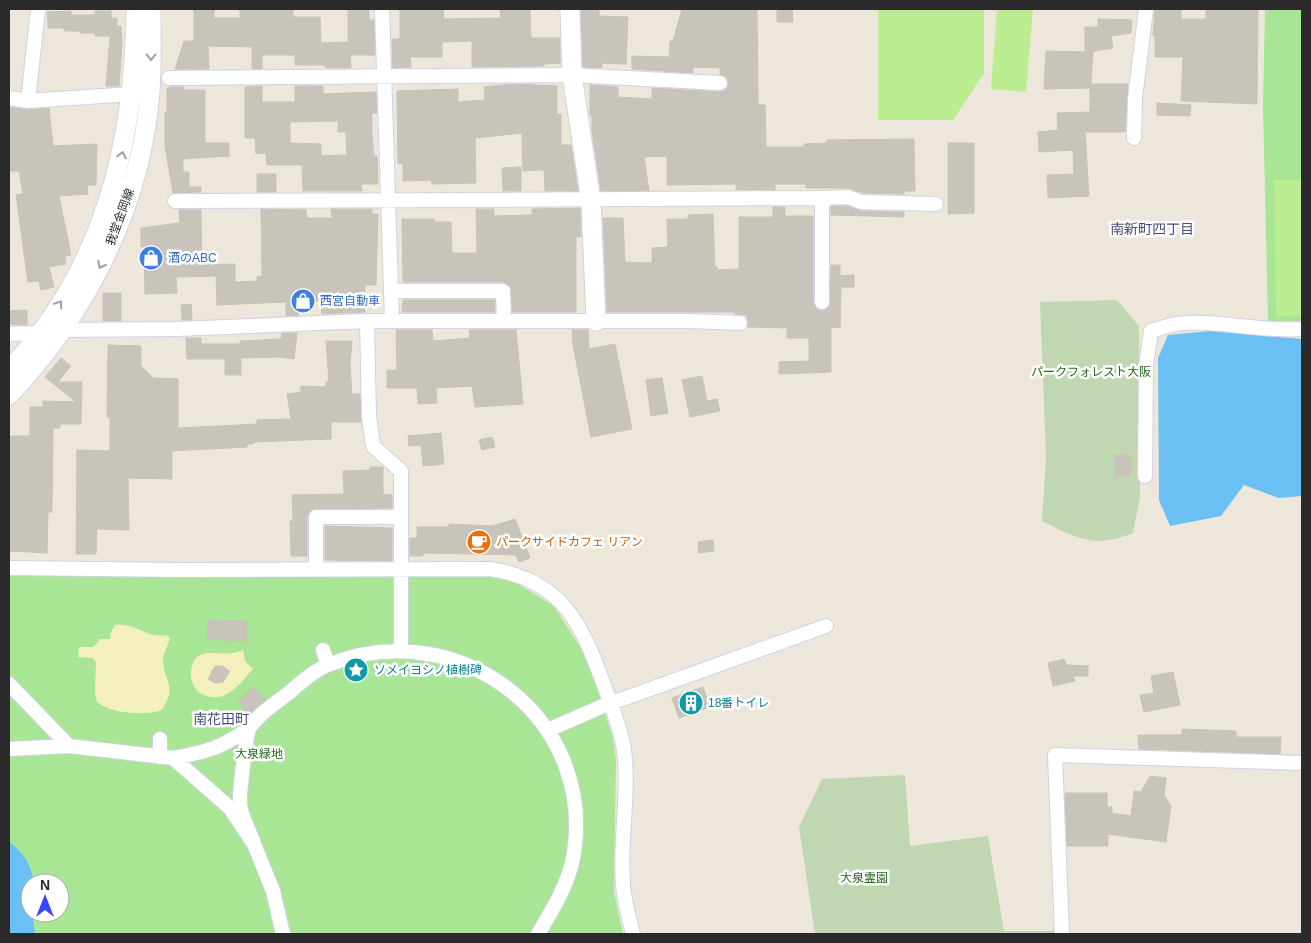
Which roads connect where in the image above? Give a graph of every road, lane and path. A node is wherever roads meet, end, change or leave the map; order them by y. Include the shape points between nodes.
1 (38, 9) edge
2 (136, 9) edge
3 (151, 9) edge
4 (382, 9) edge
5 (570, 9) edge
6 (1146, 9) edge
7 (572, 75) junction
8 (384, 76) junction
9 (169, 78) dead end
10 (720, 83) dead end
11 (132, 94) junction
12 (9, 98) edge
13 (28, 102) junction
14 (1134, 138) dead end
15 (822, 198) junction
16 (388, 199) junction
17 (175, 201) dead end
18 (591, 201) junction
19 (936, 204) dead end
20 (391, 290) junction
21 (822, 302) dead end
22 (367, 321) junction
23 (392, 321) junction
24 (504, 321) junction
25 (596, 321) junction
26 (740, 323) dead end
27 (61, 330) junction
28 (1302, 330) edge
29 (39, 333) junction
30 (9, 334) edge
31 (9, 370) edge
32 (9, 395) edge
33 (1145, 476) dead end
34 (401, 517) junction
35 (9, 568) edge
36 (316, 568) junction
37 (401, 569) junction
38 (826, 626) dead end
39 (323, 650) dead end
40 (401, 650) junction
41 (328, 665) junction
42 (9, 684) edge
43 (610, 704) junction
44 (249, 728) junction
45 (548, 730) junction
46 (160, 739) dead end
47 (69, 746) junction
48 (9, 749) edge
49 (166, 758) junction
50 (1302, 763) edge
51 (254, 844) junction
52 (283, 934) edge
53 (538, 934) edge
54 (633, 934) edge
55 (1062, 934) edge

1 - 13 street
2 - 11 main road, 我堂金岡線
3 -> 27 main road, 我堂金岡線 via 150,93 134,178 106,257 87,293
4 - 8 street
5 - 7 main road
6 - 14 street via 1135,98
7 - 8 street
7 - 10 street
7 - 18 main road
8 - 9 street
8 - 16 street
11 - 13 street
29 -> 11 main road, 我堂金岡線 via 71,284 106,210 118,172
12 - 13 street
15 - 18 street
15 - 19 street
15 - 21 street
16 - 17 street
16 - 18 street
16 - 20 street
18 - 25 main road
20 - 23 street
20 - 24 street via 503,291
22 - 23 street
22 - 27 street
22 - 34 street via 369,416 373,446 401,471
23 - 24 street
24 - 25 street
25 - 26 street
27 - 32 main road, 我堂金岡線
28 - 33 street via 1183,322 1151,331 1146,366
29 - 30 street
29 - 31 main road, 我堂金岡線
34 - 36 street via 316,517
34 - 37 street
35 - 36 street
36 - 37 street
37 - 40 street
37 - 43 street via 490,569 540,584 562,603 581,630
38 - 43 street
39 - 41 street
40 - 41 street via 379,651
40 - 45 street via 449,657 478,669 503,684 537,715
41 - 44 street via 280,699
42 - 47 street
43 - 45 street
43 - 54 street via 624,750 624,893
44 - 49 street via 213,750
44 - 51 street via 240,805
45 - 53 street via 567,771 576,825 572,864 557,901
46 - 49 street
47 - 48 street
47 - 49 street
49 - 51 street via 230,808
50 - 55 street via 1056,755
51 - 52 street via 273,891

